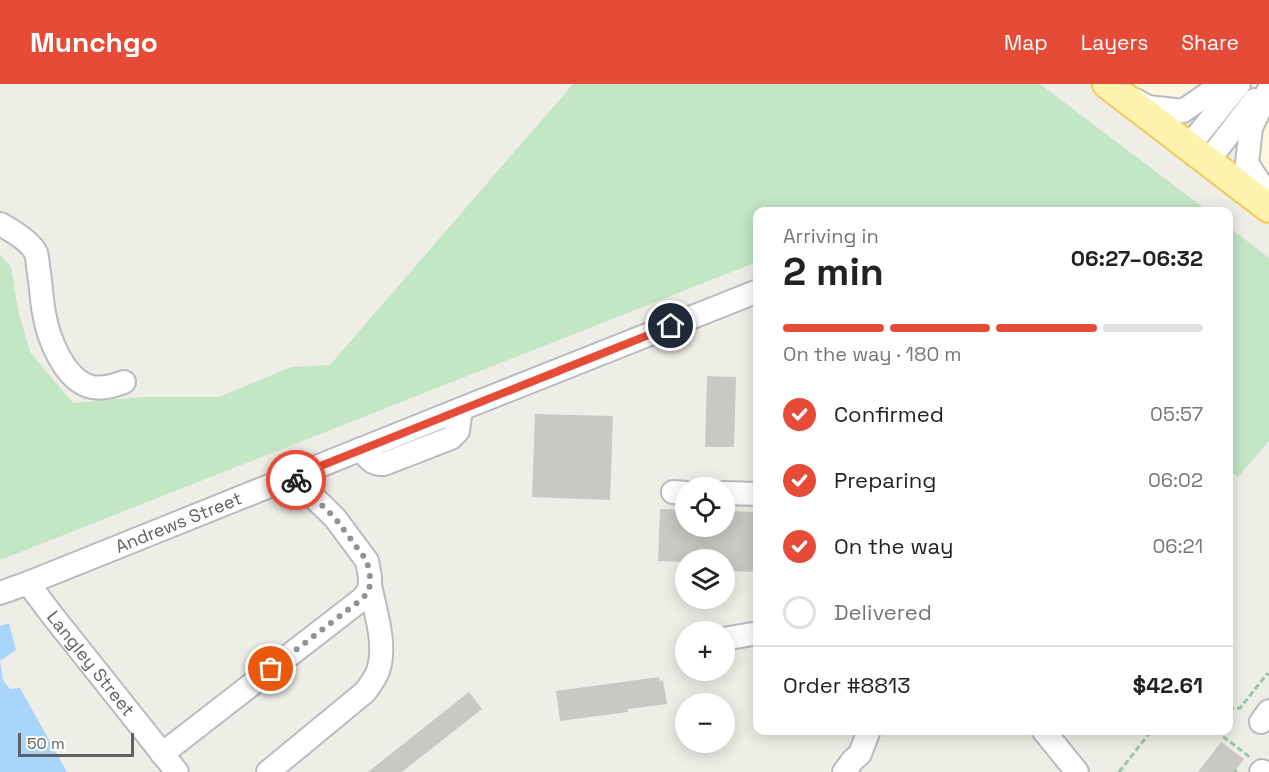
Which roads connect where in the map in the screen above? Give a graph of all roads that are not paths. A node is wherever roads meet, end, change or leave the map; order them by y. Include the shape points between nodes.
1 (1108, 84) edge
2 (1222, 84) edge
3 (1239, 84) edge
4 (1267, 84) edge
5 (1269, 89) edge
6 (1199, 153) junction
7 (1269, 198) edge
8 (1269, 208) edge
9 (0, 224) edge
10 (753, 293) edge
11 (124, 382) dead end
12 (293, 477) junction
13 (735, 494) edge
14 (753, 494) edge
15 (28, 583) junction
16 (370, 585) junction
17 (0, 593) edge
18 (753, 634) edge
19 (735, 637) edge
20 (867, 735) edge
21 (1047, 735) edge
22 (162, 754) junction
23 (177, 772) edge
24 (268, 772) edge
25 (844, 772) edge
26 (1077, 772) edge

1 - 2 street via 1148,107 1183,111
1 - 6 main road
3 - 6 street
4 - 6 street
5 - 7 street via 1251,128 1247,163
6 - 8 main road
9 - 11 street via 20,235 36,253 49,337 63,364 75,378 91,387
10 - 12 street, Andrews Street
12 - 15 street, Andrews Street
12 - 16 street via 335,518 367,561
13 - 14 street
15 - 17 street, Andrews Street
15 - 22 street, Langley Street
16 - 22 street via 362,599
16 - 24 street via 381,644 375,677 365,692
18 - 19 street
20 - 25 street via 860,754
21 - 26 street
22 - 23 street, Langley Street

